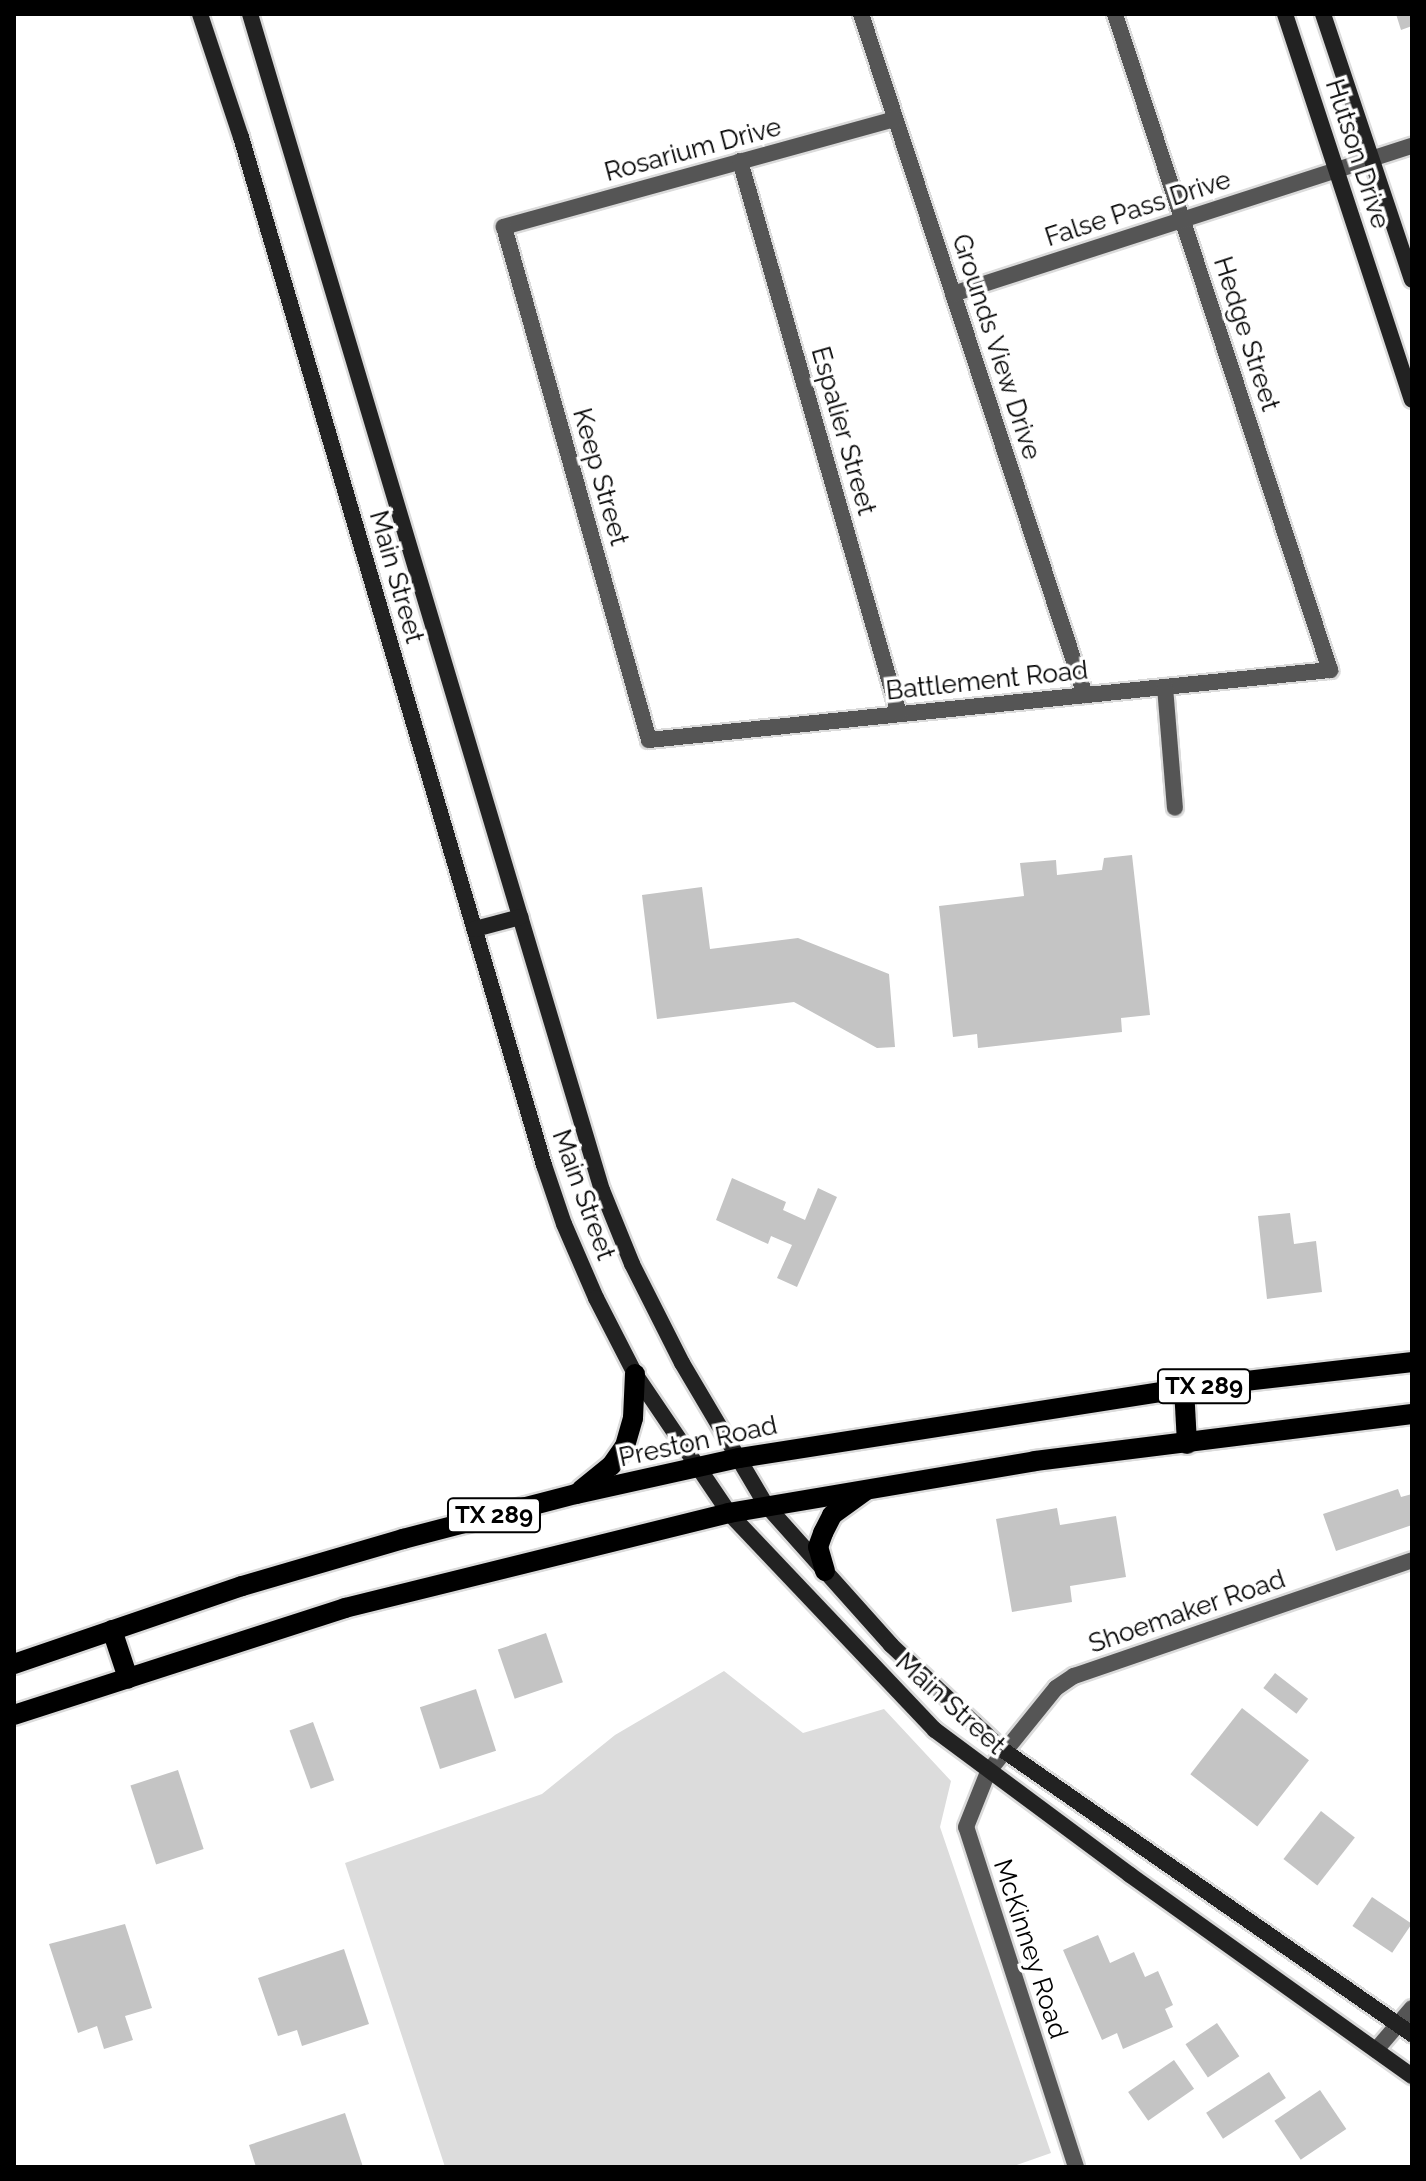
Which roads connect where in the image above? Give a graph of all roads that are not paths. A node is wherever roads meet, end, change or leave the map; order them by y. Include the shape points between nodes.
1 (200, 14) edge
2 (250, 14) edge
3 (861, 14) edge
4 (1115, 14) edge
5 (1285, 14) edge
6 (1323, 14) edge
7 (895, 119) junction
8 (1412, 146) edge
9 (1372, 159) junction
10 (740, 161) junction
11 (1338, 170) junction
12 (1183, 220) junction
13 (504, 227) joint
14 (1412, 280) edge
15 (953, 294) junction
16 (1412, 400) edge
17 (1330, 670) joint
18 (1165, 687) junction
19 (1085, 695) junction
20 (899, 714) junction
21 (649, 740) joint
22 (1175, 808) dead end
23 (520, 917) junction
24 (475, 929) junction
25 (1412, 1362) edge
26 (635, 1374) junction
27 (1184, 1388) junction
28 (1412, 1414) edge
29 (1187, 1444) junction
30 (739, 1458) junction
31 (696, 1468) junction
32 (869, 1488) junction
33 (576, 1494) junction
34 (766, 1505) junction
35 (729, 1513) junction
36 (1412, 1560) edge
37 (825, 1571) junction
38 (112, 1630) junction
39 (14, 1664) edge
40 (128, 1678) junction
41 (14, 1715) edge
42 (1003, 1750) junction
43 (988, 1772) junction
44 (1412, 2008) edge
45 (1398, 2024) junction
46 (1412, 2034) edge
47 (1376, 2050) junction
48 (1412, 2076) edge
49 (1076, 2167) edge

1 - 24 main road, Main Street
2 - 23 main road, Main Street
3 - 7 street, Grounds View Drive
4 - 12 street, Hedge Street
5 - 11 main road, Hutson Drive
6 - 9 main road, Hutson Drive
7 - 10 street, Rosarium Drive
7 - 15 street, Grounds View Drive
8 - 9 street, False Pass Drive
9 - 11 street, False Pass Drive
9 - 14 main road, Hutson Drive
10 - 13 street, Rosarium Drive
10 - 20 street, Espalier Street
11 - 12 street, False Pass Drive
11 - 16 main road, Hutson Drive
12 - 15 street, False Pass Drive
12 - 17 street, Hedge Street
13 - 21 street, Keep Street
15 - 19 street, Grounds View Drive
17 - 18 street, Battlement Road
18 - 19 street, Battlement Road
18 - 22 street
19 - 20 street, Battlement Road
20 - 21 street, Battlement Road
23 - 24 main road
23 - 30 main road, Main Street via 602,1190 682,1363
24 - 26 main road, Main Street via 564,1224
25 - 27 main road, Preston Road / TX 289
26 - 31 main road, Main Street
26 - 33 main road via 633,1418 625,1446 611,1466
27 - 29 main road
27 - 30 main road, Preston Road / TX 289
28 - 29 main road, TX 289
29 - 32 main road, TX 289
30 - 31 main road, Preston Road / TX 289
30 - 34 main road, Main Street
31 - 33 main road, Preston Road / TX 289
31 - 35 main road, Main Street
32 - 34 main road, TX 289
32 - 37 main road via 832,1515 818,1547
33 - 38 main road, Preston Road / TX 289 via 294,1570
34 - 35 main road, TX 289
34 - 37 main road, Main Street
35 - 40 main road, TX 289 via 345,1608
35 - 43 main road, Main Street via 935,1730
36 - 42 street, Shoemaker Road via 1074,1676 1056,1688
37 - 42 main road, Main Street via 891,1645
38 - 39 main road, Preston Road / TX 289
38 - 40 main road
40 - 41 main road, TX 289
42 - 43 street, McKinney Road
42 - 45 main road, Main Street
43 - 47 main road, Main Street
43 - 49 street, McKinney Road via 966,1827
44 - 45 street
45 - 46 main road, Main Street
45 - 47 street
47 - 48 main road, Main Street

